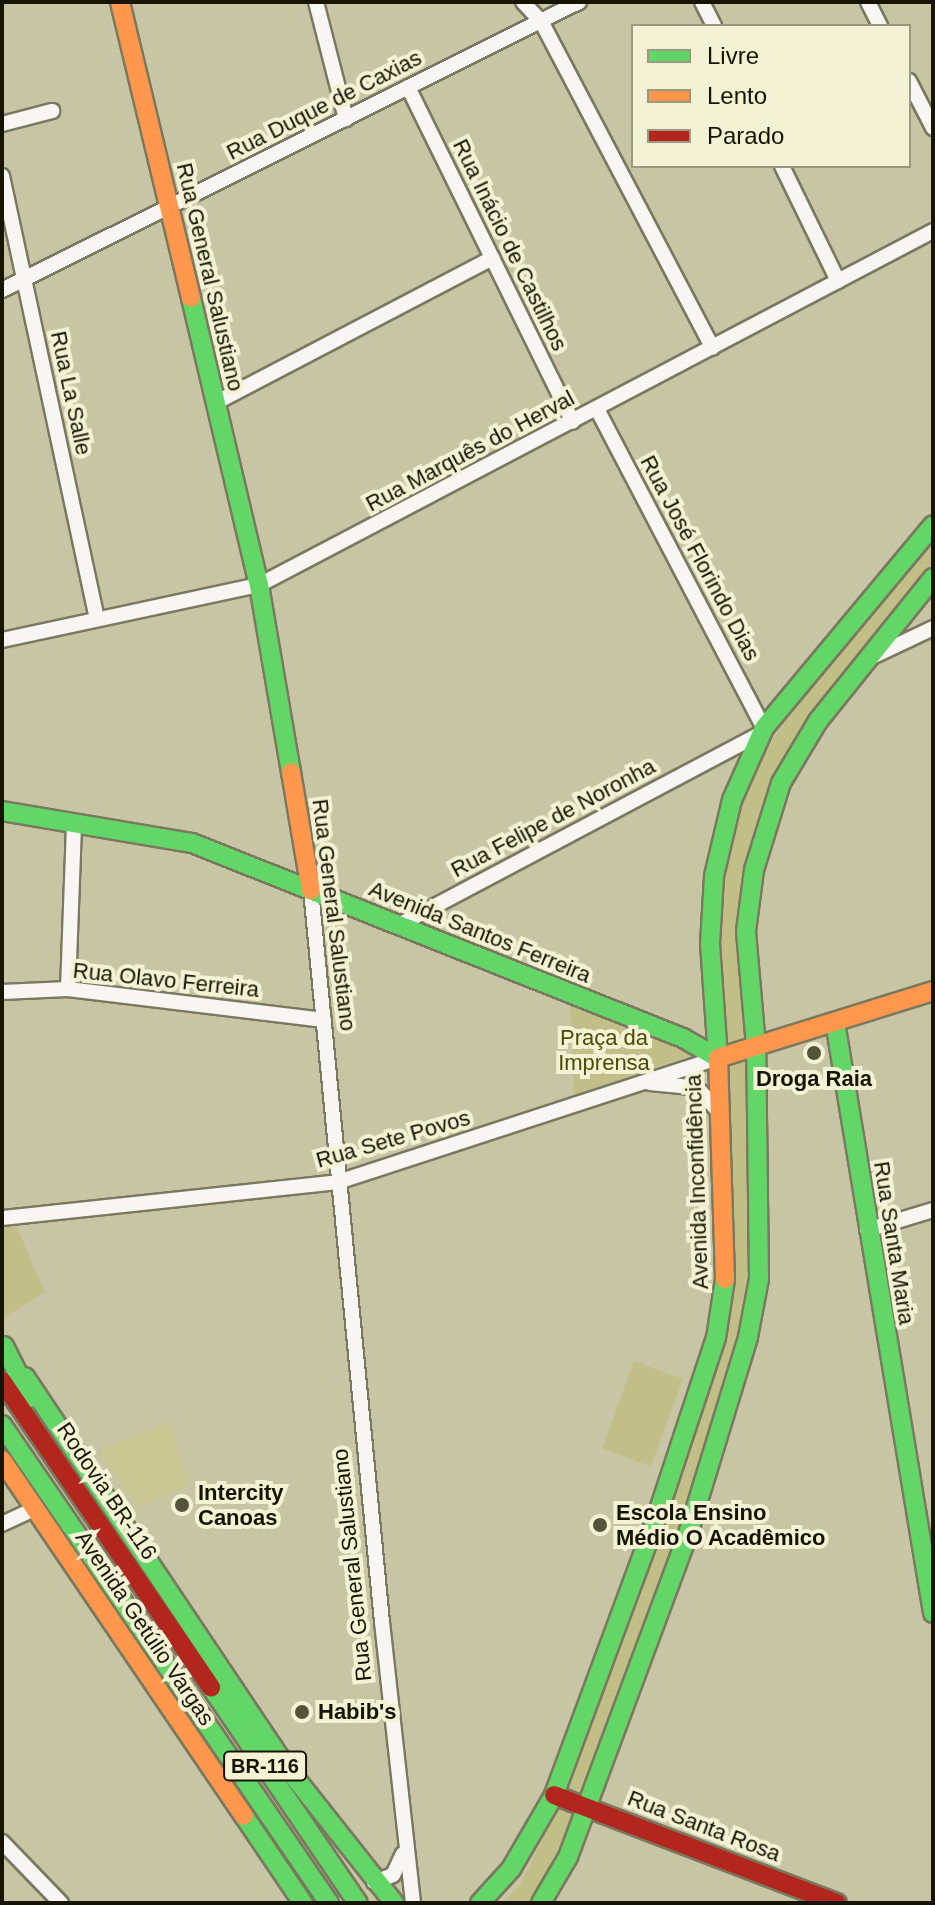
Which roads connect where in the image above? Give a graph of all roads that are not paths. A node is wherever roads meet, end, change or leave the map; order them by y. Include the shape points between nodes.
1 (120, 2) edge
2 (316, 2) edge
3 (523, 2) edge
4 (579, 2) edge
5 (702, 2) edge
6 (868, 2) edge
7 (541, 21) junction
8 (713, 24) edge
9 (879, 24) edge
10 (911, 85) edge
11 (408, 87) junction
12 (52, 111) dead end
13 (346, 119) junction
14 (2, 124) edge
15 (933, 128) edge
16 (783, 168) edge
17 (2, 176) edge
18 (169, 207) junction
19 (933, 231) edge
20 (492, 258) junction
21 (24, 280) junction
22 (838, 281) junction
23 (2, 290) edge
24 (713, 348) junction
25 (215, 403) junction
26 (597, 409) junction
27 (573, 422) junction
28 (933, 525) edge
29 (933, 578) edge
30 (259, 585) junction
31 (97, 619) junction
32 (933, 628) edge
33 (2, 640) edge
34 (871, 657) junction
35 (763, 731) junction
36 (728, 749) junction
37 (747, 764) junction
38 (2, 811) edge
39 (74, 822) junction
40 (311, 890) junction
41 (399, 925) junction
42 (68, 989) junction
43 (933, 991) edge
44 (2, 992) edge
45 (324, 1020) junction
46 (835, 1022) junction
47 (756, 1046) junction
48 (718, 1058) junction
49 (646, 1083) junction
50 (719, 1112) junction
51 (338, 1182) junction
52 (933, 1210) edge
53 (2, 1218) edge
54 (867, 1230) junction
55 (3, 1345) edge
56 (2, 1381) edge
57 (2, 1425) edge
58 (2, 1434) edge
59 (22, 1454) junction
60 (2, 1460) edge
61 (73, 1484) junction
62 (34, 1509) junction
63 (2, 1524) edge
64 (933, 1613) edge
65 (557, 1787) junction
66 (589, 1800) junction
67 (2, 1842) edge
68 (405, 1850) junction
69 (372, 1880) junction
70 (61, 1903) edge
71 (303, 1903) edge
72 (329, 1903) edge
73 (358, 1903) edge
74 (377, 1903) edge
75 (394, 1903) edge
76 (413, 1903) edge
77 (480, 1903) edge
78 (541, 1903) edge
79 (837, 1903) edge

1 - 18 main road, Rua General Salustiano
2 - 13 street
3 - 7 street
4 - 7 street, Rua Duque de Caxias
5 - 8 street
6 - 9 street
7 - 11 street, Rua Duque de Caxias
7 - 24 street
10 - 15 street
11 - 13 street, Rua Duque de Caxias
11 - 20 street, Rua Inácio de Castilhos
12 - 14 street
13 - 18 street, Rua Duque de Caxias
16 - 22 street
17 - 21 street, Rua La Salle
18 - 21 street, Rua Duque de Caxias
18 - 25 main road, Rua General Salustiano
19 - 22 street, Rua Marquês do Herval
20 - 25 street
20 - 27 street, Rua Inácio de Castilhos
21 - 23 street, Rua Duque de Caxias
21 - 31 street, Rua La Salle
22 - 24 street, Rua Marquês do Herval
24 - 26 street, Rua Marquês do Herval
25 - 30 main road, Rua General Salustiano
26 - 27 street, Rua Marquês do Herval
26 - 35 street, Rua José Florindo Dias
27 - 30 street, Rua Marquês do Herval
28 - 35 main road, Avenida Inconfidência
29 - 34 main road
30 - 31 street, Rua Marquês do Herval
30 - 40 main road, Rua General Salustiano
31 - 33 street, Rua Marquês do Herval
32 - 34 street
34 - 47 main road via 818,721 781,783 754,870 746,931
35 - 36 street, Rua Felipe de Noronha
35 - 37 main road, Avenida Inconfidência
36 - 37 street
36 - 41 street, Rua Felipe de Noronha
37 - 48 main road, Avenida Inconfidência via 732,800 714,876 710,944
38 - 39 main road, Avenida Santos Ferreira
39 - 40 main road, Avenida Santos Ferreira via 192,843
39 - 42 street
40 - 41 main road, Avenida Santos Ferreira
40 - 45 street, Rua General Salustiano
41 - 48 main road, Avenida Santos Ferreira via 683,1038
42 - 44 street, Rua Olavo Ferreira
42 - 45 street, Rua Olavo Ferreira
43 - 46 main road
45 - 51 street, Rua General Salustiano
46 - 47 main road
46 - 54 main road, Rua Santa Maria
47 - 48 main road
47 - 66 main road via 759,1279 748,1337 687,1537
48 - 49 street, Rua Sete Povos
48 - 50 main road, Avenida Inconfidência
49 - 50 street, Rua Sete Povos via 691,1087
49 - 51 street, Rua Sete Povos
50 - 65 main road, Avenida Inconfidência via 727,1269 716,1338 653,1528
51 - 53 street, Rua Sete Povos
51 - 68 street, Rua General Salustiano
52 - 54 street
54 - 64 main road, Rua Santa Maria
55 - 61 main road, BR-116
55 - 69 main road, Avenida Getúlio Vargas via 275,1751
56 - 61 main road, Rodovia BR-116 / BR-116
57 - 59 main road, BR-116
58 - 59 main road, BR-116
59 - 72 main road, BR-116
60 - 62 main road, Avenida Getúlio Vargas
61 - 73 main road, Rodovia BR-116 / BR-116
62 - 63 street
62 - 71 main road, Avenida Getúlio Vargas
65 - 66 main road, Rua Santa Rosa
65 - 77 main road, Avenida Inconfidência via 511,1869
66 - 78 main road via 568,1857
66 - 79 main road, Rua Santa Rosa
67 - 70 street
68 - 69 street via 393,1875
68 - 76 street, Rua General Salustiano
69 - 74 main road
69 - 75 main road, Avenida Getúlio Vargas

